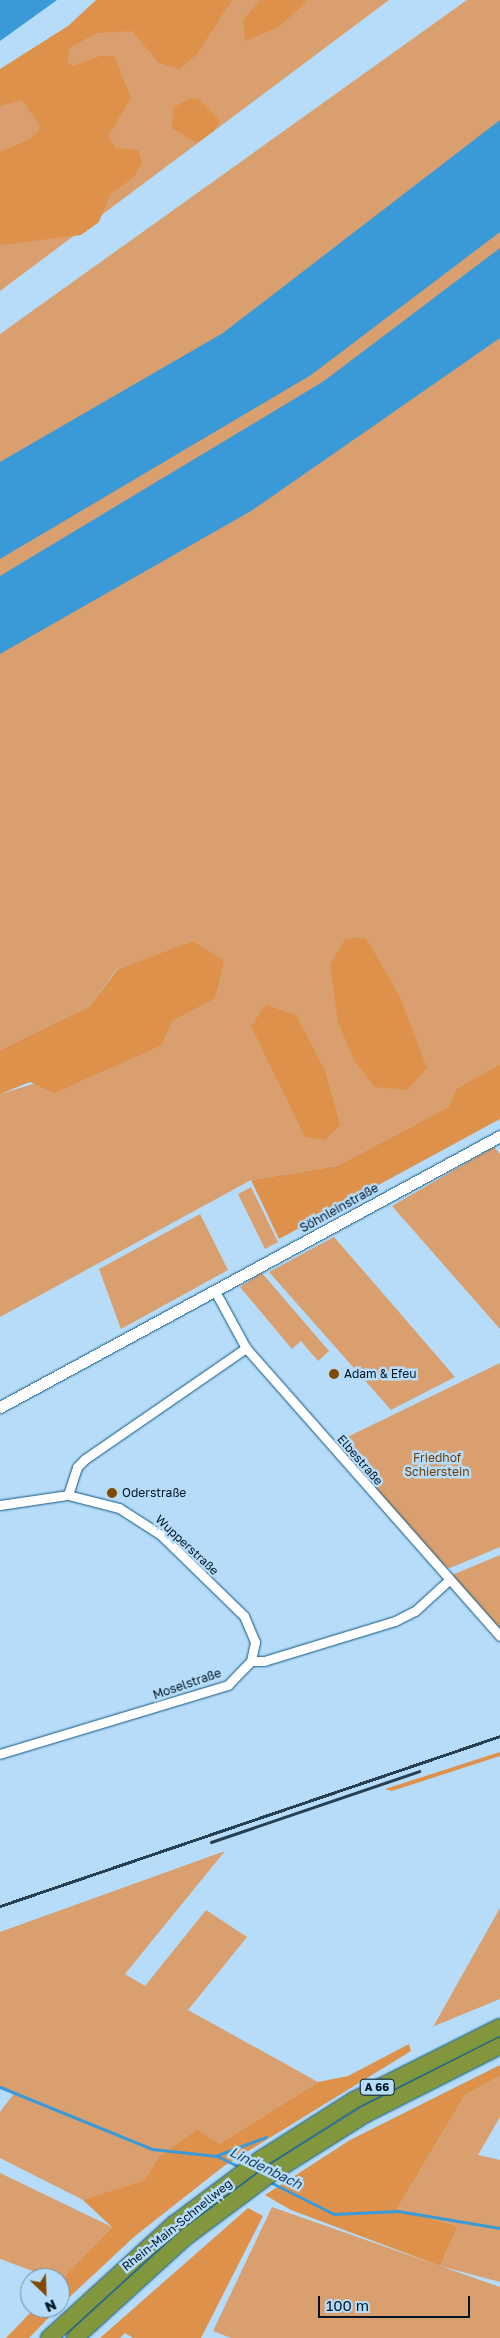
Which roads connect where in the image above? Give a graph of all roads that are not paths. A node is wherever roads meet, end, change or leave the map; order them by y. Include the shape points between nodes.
1 (500, 1136) edge
2 (215, 1291) junction
3 (246, 1348) junction
4 (0, 1407) edge
5 (68, 1495) junction
6 (0, 1505) edge
7 (448, 1580) junction
8 (500, 1636) edge
9 (251, 1660) junction
10 (0, 1754) edge
11 (500, 2027) edge
12 (500, 2046) edge
13 (49, 2338) edge
14 (75, 2338) edge

1 - 2 street, Söhnleinstraße
2 - 3 street, Elbestraße
2 - 4 street, Söhnleinstraße
3 - 5 street via 85,1459 77,1467
3 - 7 street, Elbestraße
5 - 6 street, Wupperstraße
5 - 9 street, Wupperstraße via 119,1508 161,1535 244,1616 255,1642
7 - 8 street, Elbestraße
7 - 9 street via 415,1612 395,1621 264,1661
9 - 10 street, Moselstraße via 239,1676 217,1690
11 - 13 highway, Rhein-Main-Schnellweg / A 66 via 354,2100 261,2159 133,2260
12 - 14 highway, Rhein-Main-Schnellweg / A 66 via 364,2115 272,2173 145,2272

